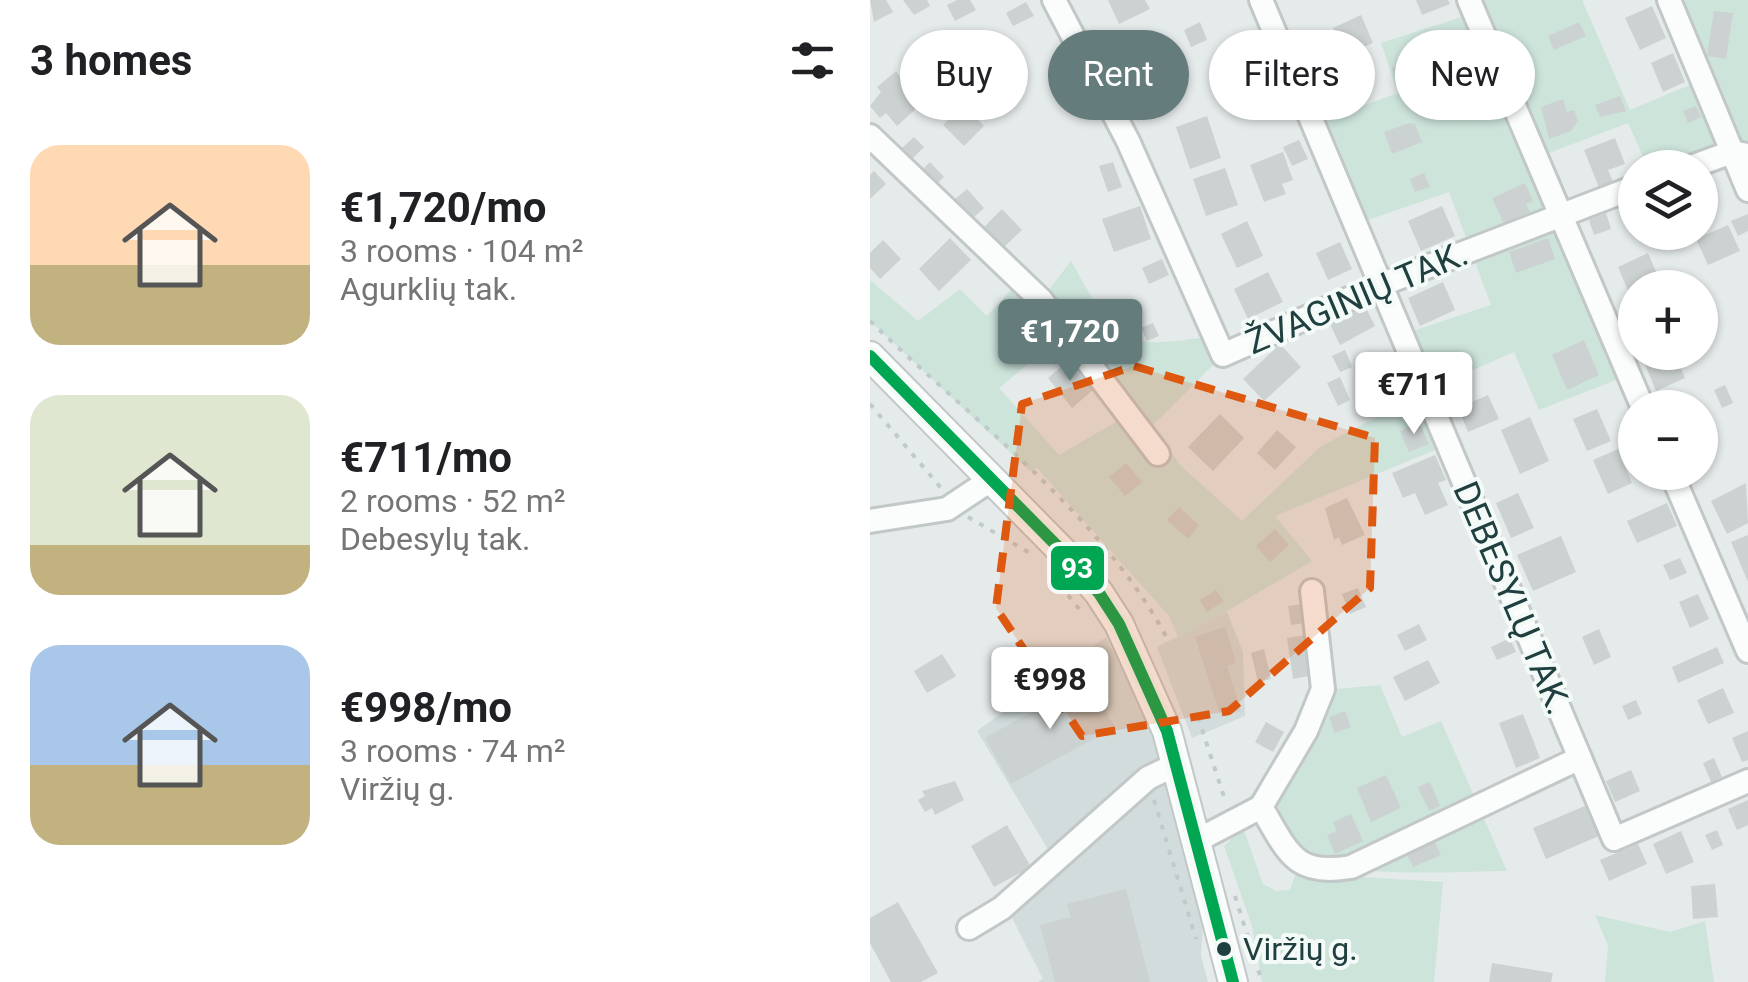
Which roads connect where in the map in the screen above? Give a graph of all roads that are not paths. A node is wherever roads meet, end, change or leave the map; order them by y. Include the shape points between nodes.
1 (1054, 0) edge
2 (1261, 0) edge
3 (1469, 0) edge
4 (1669, 0) edge
5 (870, 136) edge
6 (1740, 153) edge
7 (1748, 190) edge
8 (1618, 193) edge
9 (1559, 214) junction
10 (1380, 286) junction
11 (870, 356) edge
12 (1635, 390) edge
13 (1158, 454) dead end
14 (992, 479) junction
15 (1679, 490) edge
16 (870, 521) edge
17 (1312, 591) dead end
18 (1748, 651) edge
19 (1580, 758) junction
20 (1178, 764) junction
21 (1748, 781) edge
22 (1262, 806) junction
23 (1198, 840) junction
24 (969, 928) dead end
25 (1234, 982) edge

1 - 10 street, ŽVAGINIŲ TAK. via 1128,141 1223,355
2 - 10 street, DEBESYLŲ TAK.
3 - 9 street
4 - 6 street
5 - 13 street via 1040,300
6 - 7 street
8 - 9 street, ŽVAGINIŲ TAK.
9 - 10 street, ŽVAGINIŲ TAK.
9 - 12 street
10 - 19 street, DEBESYLŲ TAK.
11 - 14 street
14 - 16 street via 933,513
14 - 20 street via 1100,593 1157,702
15 - 18 street
17 - 22 street via 1322,690
19 - 21 street, DEBESYLŲ TAK. via 1614,839
19 - 22 street via 1351,867 1332,870 1301,865
20 - 23 street
20 - 24 street via 1148,778 1002,908
22 - 23 street
23 - 25 street

